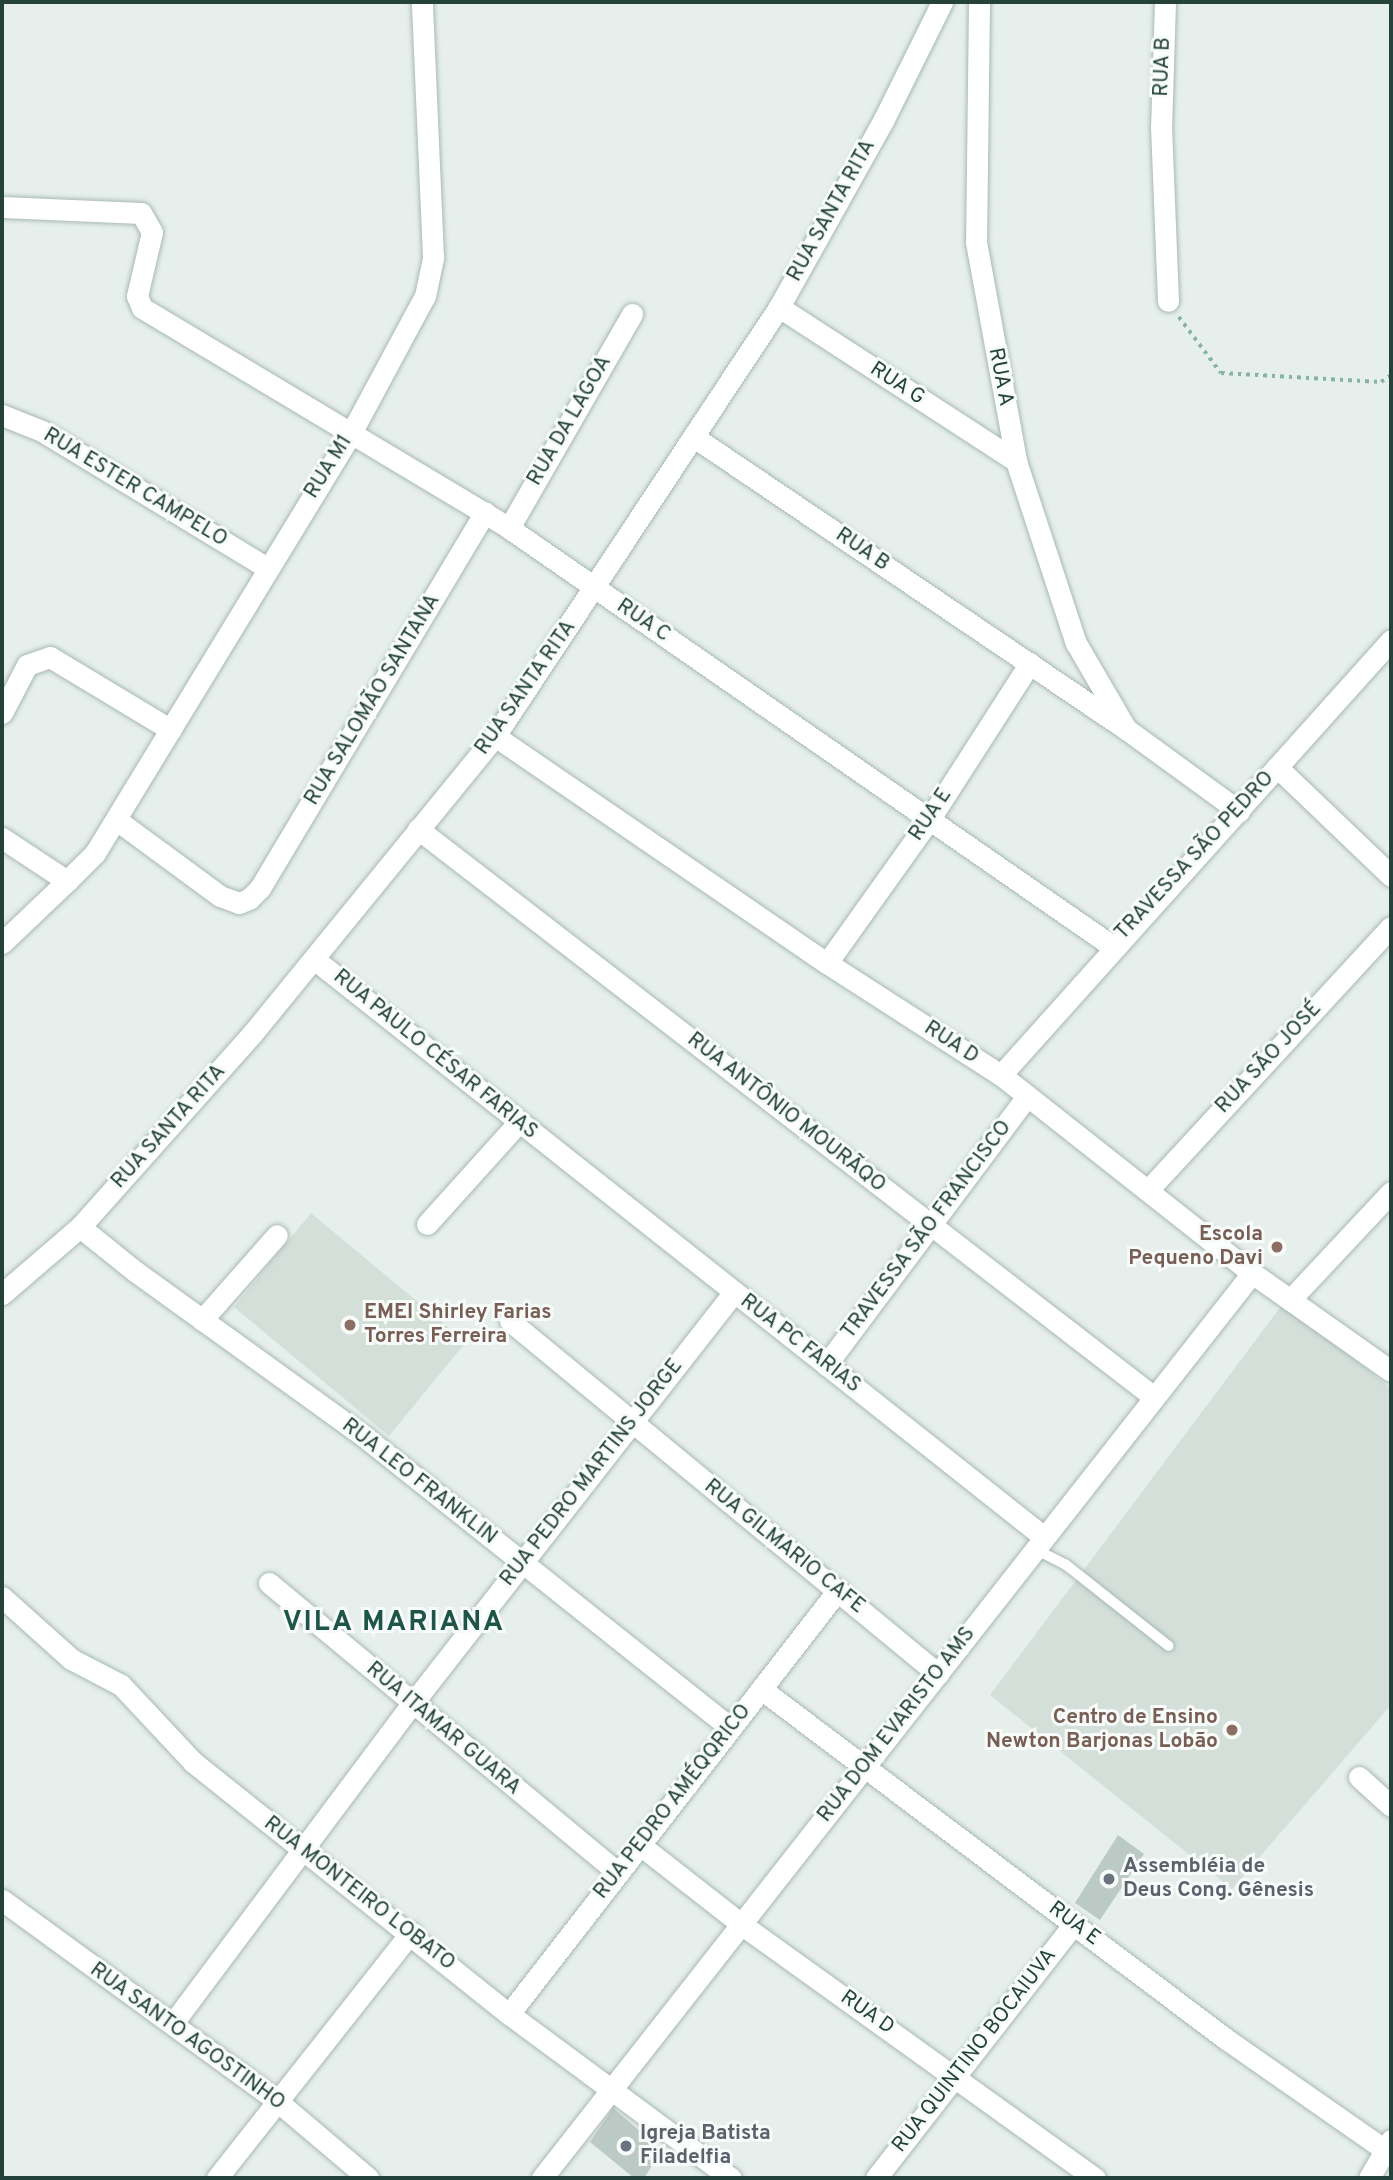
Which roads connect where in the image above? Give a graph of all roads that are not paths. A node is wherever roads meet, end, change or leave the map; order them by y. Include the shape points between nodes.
1 (422, 2) edge
2 (942, 2) edge
3 (979, 2) edge
4 (1166, 2) edge
5 (2, 207) edge
6 (1168, 301) road end
7 (779, 307) junction
8 (632, 314) dead end
9 (2, 415) edge
10 (350, 435) junction
11 (694, 437) junction
12 (1016, 461) junction
13 (485, 512) junction
14 (509, 528) junction
15 (266, 567) junction
16 (595, 590) junction
17 (1391, 640) edge
18 (1030, 663) junction
19 (2, 713) edge
20 (1126, 729) junction
21 (172, 730) junction
22 (495, 736) junction
23 (1278, 767) junction
24 (1239, 811) junction
25 (931, 817) junction
26 (118, 821) junction
27 (418, 829) junction
28 (2, 838) edge
29 (1391, 876) edge
30 (67, 881) junction
31 (1391, 926) edge
32 (2, 943) edge
33 (1112, 946) junction
34 (314, 958) junction
35 (827, 964) junction
36 (1001, 1075) junction
37 (1027, 1096) junction
38 (519, 1122) junction
39 (556, 1151) joint
40 (1148, 1191) junction
41 (1391, 1192) edge
42 (427, 1224) dead end
43 (932, 1225) junction
44 (80, 1227) junction
45 (277, 1235) dead end
46 (1252, 1273) junction
47 (734, 1292) junction
48 (2, 1294) edge
49 (1290, 1300) junction
50 (202, 1320) junction
51 (510, 1321) dead end
52 (826, 1365) junction
53 (1391, 1371) edge
54 (1154, 1397) junction
55 (630, 1422) junction
56 (1040, 1543) junction
57 (522, 1563) junction
58 (269, 1583) dead end
59 (838, 1590) junction
60 (2, 1597) edge
61 (1169, 1646) dead end
62 (937, 1674) junction
63 (761, 1689) junction
64 (412, 1704) junction
65 (731, 1728) junction
66 (864, 1768) junction
67 (1359, 1777) dead end
68 (1391, 1806) edge
69 (640, 1845) junction
70 (303, 1849) junction
71 (618, 1873) junction
72 (2, 1900) edge
73 (741, 1924) junction
74 (1074, 1924) junction
75 (411, 1932) junction
76 (509, 2014) junction
77 (173, 2023) junction
78 (955, 2076) junction
79 (611, 2090) junction
80 (276, 2100) junction
81 (1390, 2148) edge
82 (217, 2178) edge
83 (368, 2178) edge
84 (542, 2178) edge
85 (731, 2178) edge
86 (876, 2178) edge
87 (1095, 2178) edge
88 (1368, 2178) edge

1 - 10 street, RUA M1 via 433,257 425,296
2 - 7 street, RUA SANTA RITA via 890,108
3 - 12 street, RUA A via 976,242
4 - 6 street, RUA B via 1161,126
5 - 10 street, RUA C via 141,213 152,232 137,296 142,309
7 - 11 street, RUA SANTA RITA
7 - 12 street, RUA G
8 - 14 street, RUA DA LAGOA
9 - 15 street, RUA ESTER CAMPELO via 43,431
10 - 13 street, RUA C
10 - 15 street, RUA M1
11 - 16 street, RUA SANTA RITA
11 - 18 street, RUA B
12 - 20 street, RUA A via 1076,643
13 - 14 street, RUA C
13 - 26 street, RUA SALOMÃO SANTANA via 260,888 249,899 230,901
14 - 16 street, RUA C
15 - 21 street, RUA M1
16 - 22 street, RUA SANTA RITA
16 - 25 street, RUA C
17 - 23 street, TRAVESSA SÃO PEDRO
18 - 20 street, RUA A
18 - 25 street, RUA E
19 - 21 street via 27,665 43,657 57,659
20 - 24 street, RUA A
21 - 26 street, RUA M1
22 - 27 street, RUA SANTA RITA
22 - 35 street, RUA D
23 - 24 street, TRAVESSA SÃO PEDRO
23 - 29 street
24 - 33 street, TRAVESSA SÃO PEDRO
25 - 33 street, RUA C
25 - 35 street, RUA E
26 - 30 street, RUA M1
27 - 34 street, RUA SANTA RITA
27 - 43 street, RUA ANTÔNIO MOURÃQO
28 - 30 street
30 - 32 street, RUA M1
31 - 40 street, RUA SÃO JOSÉ
33 - 36 street, TRAVESSA SÃO PEDRO
34 - 38 street, RUA PAULO CÉSAR FARIAS
34 - 44 street, RUA SANTA RITA
35 - 36 street, RUA D
36 - 37 street, RUA D
37 - 40 street, RUA D
37 - 43 street, TRAVESSA SÃO FRANCISCO
38 - 39 street, RUA PAULO CÉSAR FARIAS
38 - 42 street
39 - 47 street, RUA PC FARIAS
40 - 46 street, RUA D
41 - 49 street
43 - 52 street, TRAVESSA SÃO FRANCISCO
43 - 54 street, RUA ANTÔNIO MOURÃQO
44 - 48 street, RUA SANTA RITA
44 - 50 street, RUA LEO FRANKLIN
45 - 50 street
46 - 49 street, RUA D
46 - 54 street, RUA DOM EVARISTO AMS
47 - 52 street, RUA PC FARIAS
47 - 55 street, RUA PEDRO MARTINS JORGE
49 - 53 street, RUA D
50 - 57 street, RUA LEO FRANKLIN via 366,1438
51 - 55 street, RUA GILMARIO CAFE
52 - 56 street, RUA PC FARIAS
54 - 56 street, RUA DOM EVARISTO AMS
55 - 57 street, RUA PEDRO MARTINS JORGE
55 - 59 street, RUA GILMARIO CAFE
56 - 61 lane
56 - 62 street, RUA DOM EVARISTO AMS
57 - 64 street, RUA PEDRO MARTINS JORGE
57 - 65 street, RUA LEO FRANKLIN
58 - 64 street, RUA ITAMAR GUARA
59 - 62 street, RUA GILMARIO CAFE
59 - 63 street, RUA PEDRO AMÉQQRICO
60 - 70 street, RUA MONTEIRO LOBATO via 71,1659 121,1685 186,1755
62 - 66 street, RUA DOM EVARISTO AMS
63 - 65 street, RUA PEDRO AMÉQQRICO
63 - 66 street, RUA E
64 - 70 street, RUA PEDRO MARTINS JORGE
64 - 71 street, RUA ITAMAR GUARA
65 - 69 street, RUA PEDRO AMÉQQRICO
66 - 73 street, RUA DOM EVARISTO AMS
66 - 74 street, RUA E
67 - 68 street
69 - 71 street, RUA PEDRO AMÉQQRICO
69 - 73 street, RUA D
70 - 75 street, RUA MONTEIRO LOBATO
70 - 77 street, RUA PEDRO MARTINS JORGE
71 - 76 street, RUA PEDRO AMÉQQRICO
72 - 77 street, RUA SANTO AGOSTINHO
73 - 78 street, RUA D
73 - 79 street, RUA DOM EVARISTO AMS
74 - 78 street, RUA QUINTINO BOCAIUVA
74 - 81 street, RUA E via 1226,2039
75 - 76 street, RUA MONTEIRO LOBATO
75 - 80 street
76 - 79 street, RUA MONTEIRO LOBATO
77 - 80 street, RUA SANTO AGOSTINHO
78 - 86 street, RUA QUINTINO BOCAIUVA
78 - 87 street, RUA D
79 - 84 street, RUA DOM EVARISTO AMS
79 - 85 street, RUA MONTEIRO LOBATO
80 - 82 street
80 - 83 street, RUA SANTO AGOSTINHO
81 - 88 street

